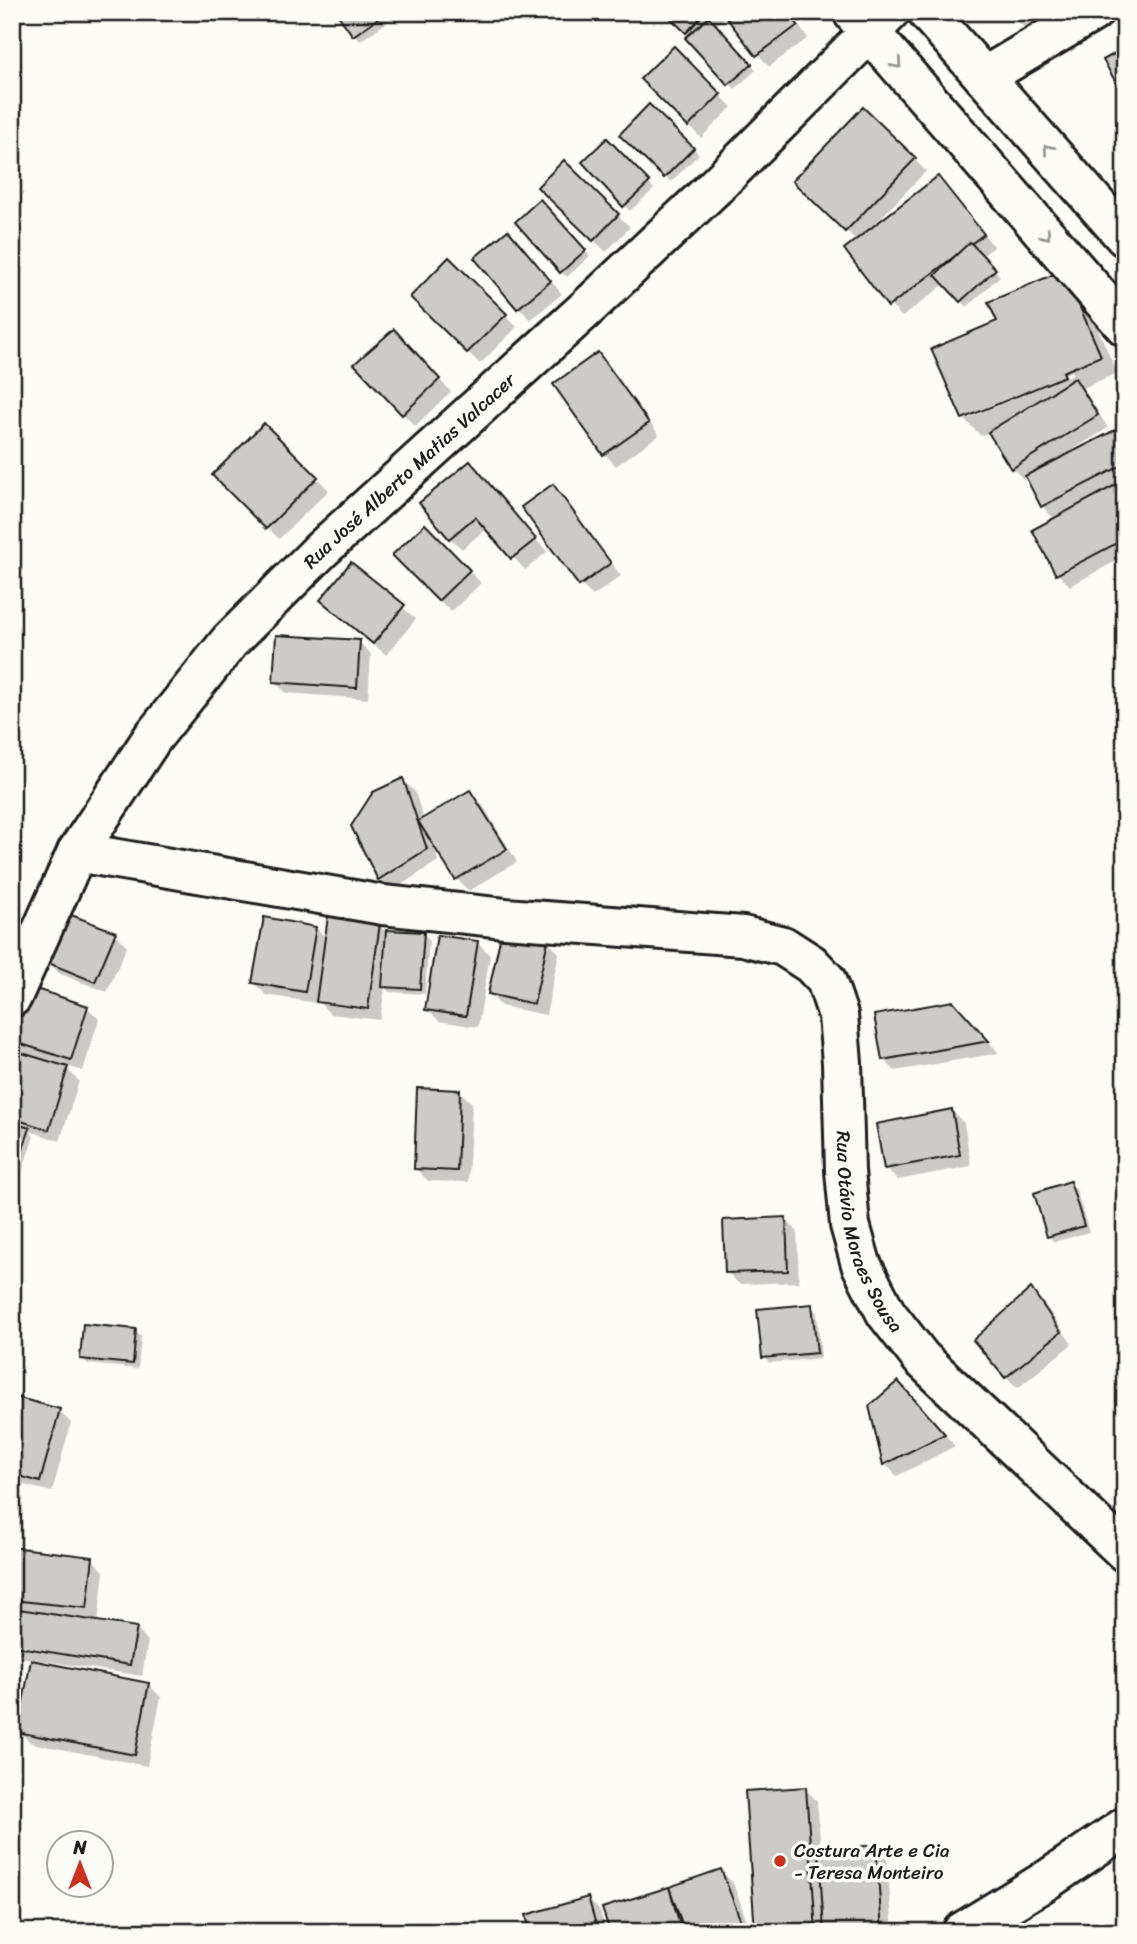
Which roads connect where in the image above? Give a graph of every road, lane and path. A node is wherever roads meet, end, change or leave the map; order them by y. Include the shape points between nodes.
1 (927, 12) edge
2 (1093, 12) edge
3 (871, 19) edge
4 (984, 77) junction
5 (1125, 237) edge
6 (1125, 326) edge
7 (77, 852) junction
8 (12, 997) edge
9 (1125, 1552) edge
10 (1125, 1827) edge
11 (962, 1932) edge

1 - 4 street
2 - 4 street
3 -> 6 street
3 - 7 street, Rua José Alberto Matias Valcacer via 715,187 321,550 230,641 153,737
5 -> 4 street
7 - 8 street, Rua José Alberto Matias Valcacer
7 - 9 street, Rua Otávio Moraes Sousa via 383,905 743,936 783,946 811,964 826,980 838,1016 850,1225 861,1264 886,1313 921,1358
10 - 11 street

